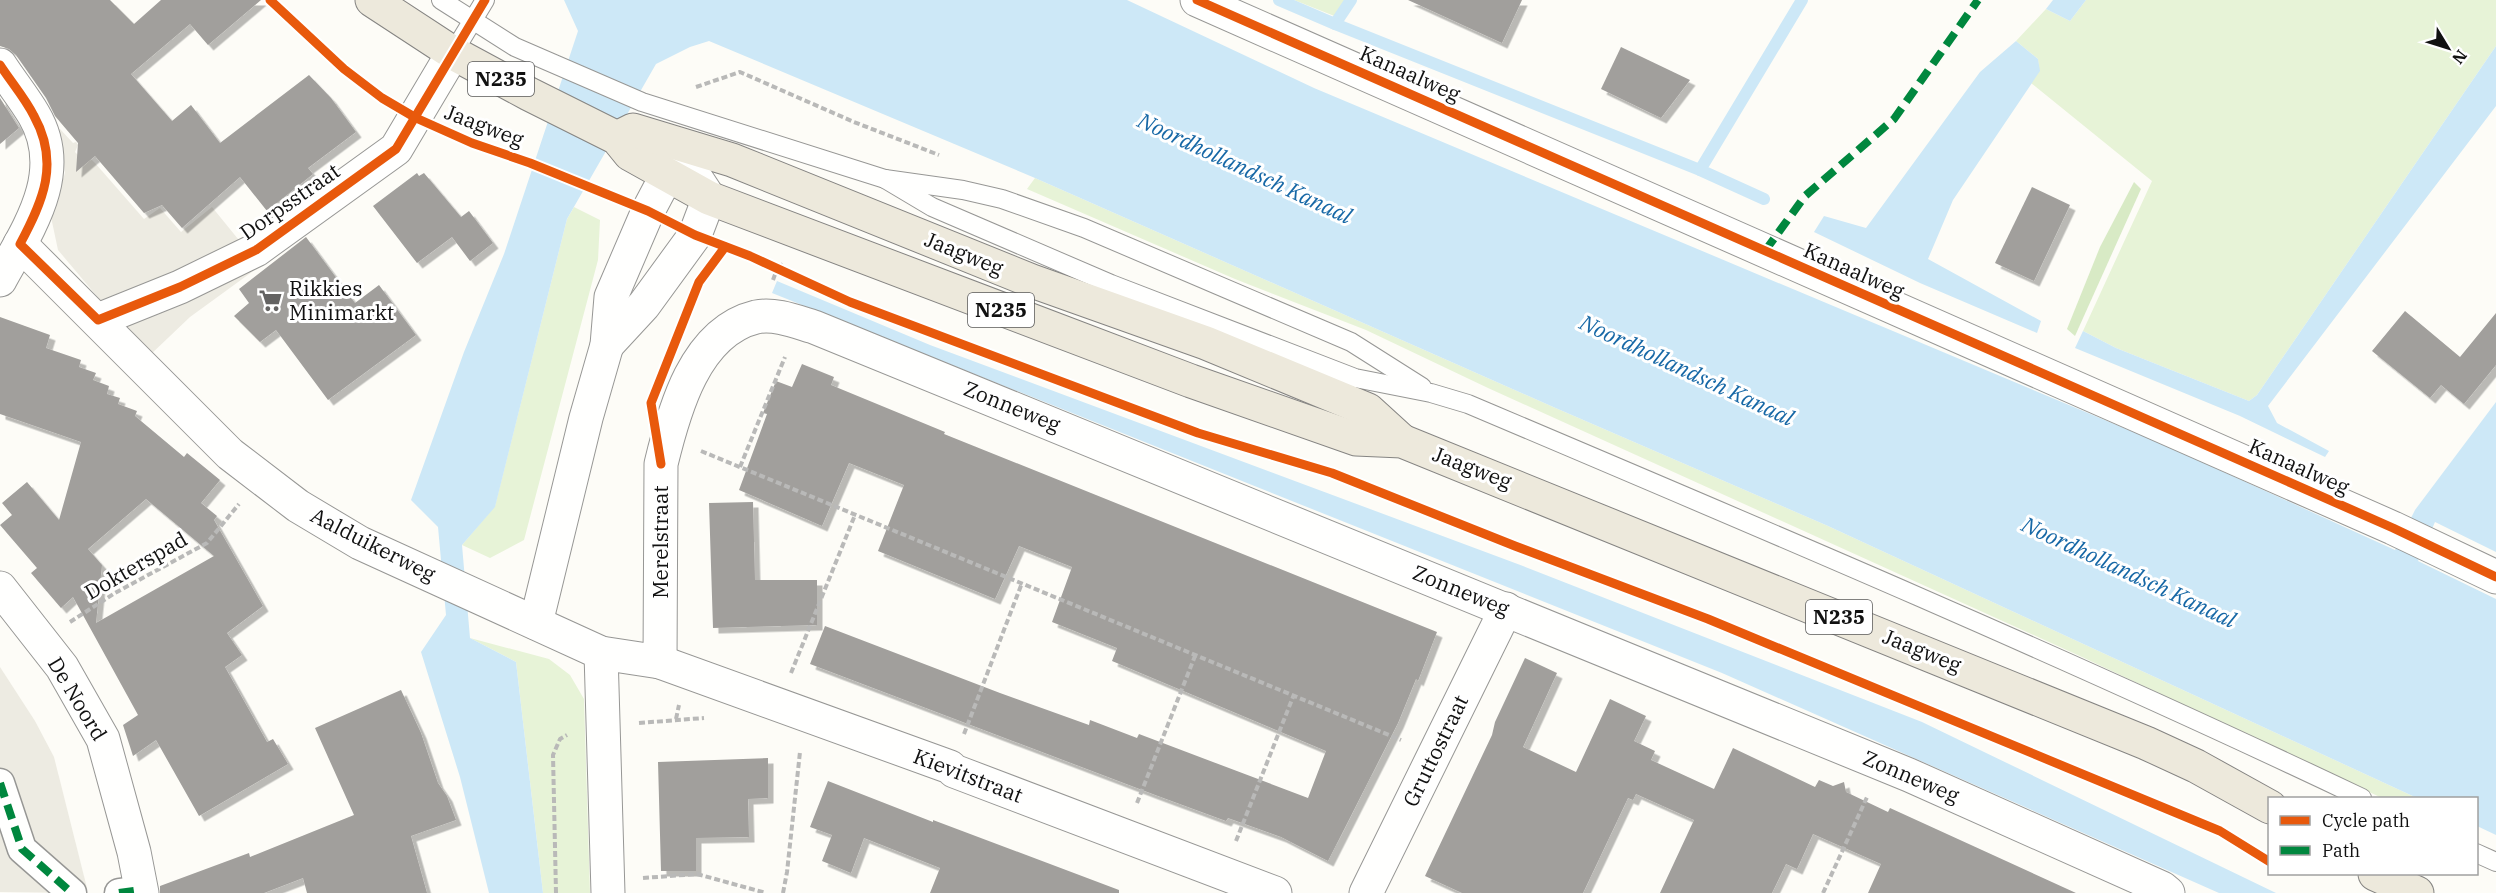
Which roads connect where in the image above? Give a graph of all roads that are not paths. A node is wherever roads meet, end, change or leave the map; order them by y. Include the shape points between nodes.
1 (372, 0) edge
2 (441, 0) edge
3 (485, 0) edge
4 (1197, 0) edge
5 (472, 21) junction
6 (453, 53) junction
7 (0, 65) edge
8 (671, 160) junction
9 (885, 179) junction
10 (709, 198) junction
11 (20, 244) junction
12 (0, 280) edge
13 (98, 320) junction
14 (747, 321) joint
15 (607, 345) junction
16 (1431, 393) junction
17 (1402, 441) junction
18 (2496, 577) edge
19 (0, 588) edge
20 (1506, 609) junction
21 (537, 622) junction
22 (601, 653) junction
23 (660, 662) junction
24 (0, 783) edge
25 (2360, 797) edge
26 (2268, 806) edge
27 (2478, 854) edge
28 (2496, 862) edge
29 (2379, 875) edge
30 (608, 887) edge
31 (134, 892) edge
32 (72, 893) edge
33 (1275, 893) edge
34 (1366, 893) edge
35 (2168, 893) edge
36 (2418, 893) edge

1 - 6 main road, Jaagweg / N235
2 - 5 lane
3 - 5 lane
4 - 18 street, Kanaalweg
5 - 6 lane
5 - 9 lane via 515,46 642,102
6 - 8 main road, Jaagweg / N235 via 617,138 633,130
6 - 13 street, Dorpsstraat via 396,149 256,250 180,287
7 - 11 street via 34,116 49,169 45,188
8 - 10 street
8 - 15 street via 611,297
8 - 17 main road, Jaagweg / N235 via 732,160 1368,410
9 - 16 lane via 932,207 1111,284 1355,378
9 - 16 lane via 1002,199 1084,228 1351,342
10 - 15 street via 695,235 644,305
10 - 17 main road, Jaagweg / N235 via 1191,381 1356,439
11 - 12 street
11 - 13 street, Aalduikerweg
13 - 21 street, Aalduikerweg via 213,438 298,506 360,543
14 - 20 street, Zonneweg via 758,316 798,322
14 - 23 street, Merelstraat via 722,333 709,347 688,383 664,451
15 - 21 street
16 - 25 lane via 1468,404 1835,559
17 - 26 main road, Jaagweg / N235 via 2146,743
19 - 31 street, De Noord via 62,667 103,739 134,852
20 - 34 street, Gruttostraat
20 - 35 street, Zonneweg via 1882,764
21 - 22 street
22 - 23 street
22 - 30 street
23 - 33 street, Kievitstraat via 950,767
24 - 32 street via 22,849
27 - 28 lane
29 - 36 main road

